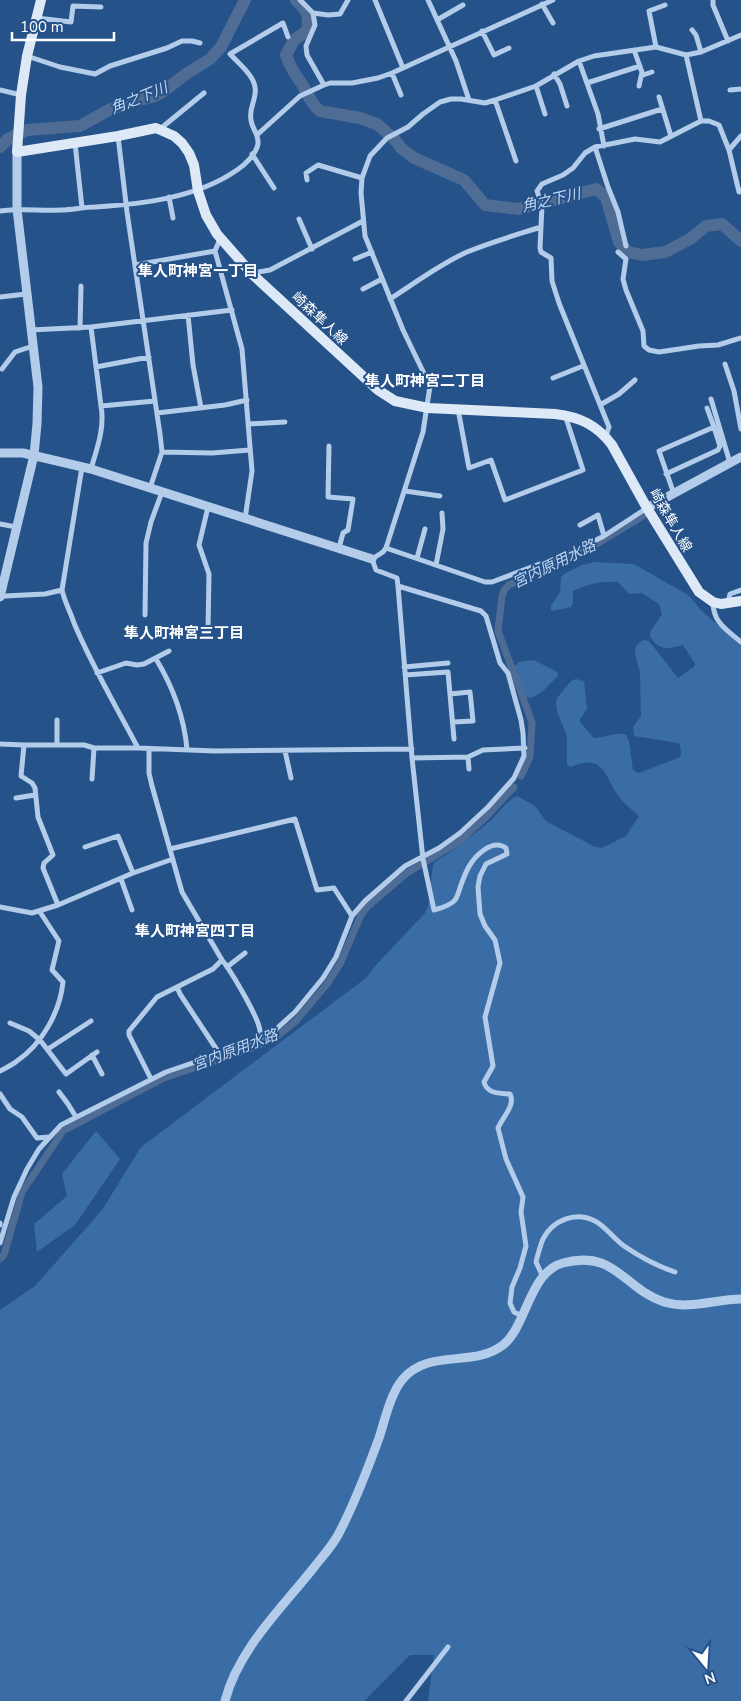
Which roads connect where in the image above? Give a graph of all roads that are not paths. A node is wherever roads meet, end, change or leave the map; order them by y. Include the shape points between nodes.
1 (41, 0) edge
2 (300, 0) edge
3 (348, 0) edge
4 (374, 0) edge
5 (428, 0) edge
6 (553, 0) edge
7 (713, 0) edge
8 (542, 4) junction
9 (463, 5) dead end
10 (665, 6) dead end
11 (101, 7) dead end
12 (314, 13) junction
13 (37, 18) junction
14 (437, 20) junction
15 (553, 23) dead end
16 (692, 30) dead end
17 (482, 31) junction
18 (741, 35) edge
19 (288, 36) dead end
20 (728, 41) junction
21 (200, 43) dead end
22 (656, 47) junction
23 (449, 48) junction
24 (510, 48) dead end
25 (634, 50) junction
26 (701, 52) junction
27 (686, 55) junction
28 (27, 56) junction
29 (579, 60) junction
30 (403, 68) junction
31 (641, 68) junction
32 (652, 72) dead end
33 (392, 74) junction
34 (554, 74) junction
35 (587, 83) junction
36 (324, 85) junction
37 (536, 86) junction
38 (640, 86) dead end
39 (0, 90) edge
40 (730, 90) dead end
41 (741, 90) edge
42 (204, 93) dead end
43 (21, 95) junction
44 (401, 95) dead end
45 (658, 97) dead end
46 (469, 100) junction
47 (495, 100) junction
48 (567, 106) dead end
49 (662, 109) junction
50 (545, 114) dead end
51 (701, 121) junction
52 (599, 129) junction
53 (159, 130) junction
54 (258, 134) junction
55 (118, 136) junction
56 (671, 136) junction
57 (741, 136) edge
58 (75, 143) junction
59 (604, 146) junction
60 (595, 147) junction
61 (729, 150) junction
62 (17, 152) junction
63 (252, 154) junction
64 (516, 161) dead end
65 (362, 178) junction
66 (307, 180) dead end
67 (274, 188) dead end
68 (198, 191) junction
69 (741, 191) edge
70 (169, 197) junction
71 (126, 206) junction
72 (82, 208) junction
73 (17, 209) junction
74 (0, 211) edge
75 (173, 218) dead end
76 (299, 219) dead end
77 (363, 221) junction
78 (541, 227) junction
79 (220, 238) junction
80 (626, 246) dead end
81 (312, 249) junction
82 (215, 251) junction
83 (372, 252) junction
84 (618, 252) dead end
85 (355, 259) dead end
86 (135, 265) junction
87 (252, 274) junction
88 (382, 279) junction
89 (81, 286) dead end
90 (363, 289) dead end
91 (26, 294) junction
92 (0, 297) edge
93 (390, 299) junction
94 (232, 310) junction
95 (188, 315) junction
96 (144, 322) junction
97 (91, 327) junction
98 (80, 328) junction
99 (31, 330) junction
100 (741, 338) edge
101 (33, 346) junction
102 (149, 357) junction
103 (725, 364) dead end
104 (96, 366) junction
105 (583, 366) junction
106 (2, 369) dead end
107 (553, 378) dead end
108 (635, 380) dead end
109 (712, 399) dead end
110 (247, 400) junction
111 (155, 401) junction
112 (600, 405) junction
113 (102, 406) junction
114 (201, 408) junction
115 (428, 408) junction
116 (707, 408) dead end
117 (458, 409) junction
118 (157, 413) junction
119 (565, 415) junction
120 (285, 422) dead end
121 (249, 424) junction
122 (714, 427) junction
123 (741, 429) edge
124 (606, 436) junction
125 (329, 446) dead end
126 (250, 450) junction
127 (162, 452) junction
128 (0, 453) edge
129 (34, 455) junction
130 (741, 457) edge
131 (730, 463) junction
132 (86, 468) junction
133 (666, 474) junction
134 (150, 488) junction
135 (405, 491) junction
136 (162, 492) junction
137 (674, 494) junction
138 (440, 496) dead end
139 (208, 507) junction
140 (647, 508) junction
141 (442, 513) dead end
142 (245, 519) junction
143 (0, 524) edge
144 (580, 525) dead end
145 (16, 527) junction
146 (425, 530) dead end
147 (604, 536) junction
148 (339, 548) junction
149 (386, 548) junction
150 (417, 558) junction
151 (372, 559) junction
152 (436, 565) junction
153 (3, 568) edge
154 (398, 586) junction
155 (62, 590) junction
156 (741, 590) edge
157 (0, 598) edge
158 (713, 602) junction
159 (741, 602) edge
160 (728, 604) junction
161 (145, 614) dead end
162 (208, 629) dead end
163 (741, 642) edge
164 (169, 651) dead end
165 (156, 659) junction
166 (448, 663) dead end
167 (404, 667) junction
168 (97, 673) junction
169 (405, 675) junction
170 (450, 694) junction
171 (57, 720) dead end
172 (453, 722) junction
173 (454, 739) dead end
174 (0, 744) edge
175 (24, 745) junction
176 (57, 746) junction
177 (94, 748) junction
178 (138, 748) junction
179 (524, 748) junction
180 (149, 749) junction
181 (187, 749) junction
182 (412, 749) junction
183 (284, 751) junction
184 (468, 757) junction
185 (412, 758) junction
186 (469, 769) dead end
187 (291, 778) dead end
188 (92, 779) dead end
189 (35, 796) junction
190 (16, 798) dead end
191 (85, 847) dead end
192 (170, 848) junction
193 (423, 857) junction
194 (173, 859) junction
195 (133, 873) junction
196 (121, 879) junction
197 (58, 905) junction
198 (0, 907) edge
199 (132, 910) dead end
200 (40, 912) junction
201 (352, 916) junction
202 (245, 953) dead end
203 (222, 960) junction
204 (228, 967) junction
205 (177, 987) junction
206 (91, 1022) dead end
207 (10, 1023) dead end
208 (259, 1039) junction
209 (40, 1040) junction
210 (48, 1049) junction
211 (219, 1053) junction
212 (0, 1071) edge
213 (102, 1074) dead end
214 (151, 1079) junction
215 (58, 1092) dead end
216 (0, 1094) edge
217 (76, 1117) junction
218 (49, 1137) junction
219 (0, 1244) edge
220 (675, 1272) dead end
221 (544, 1277) junction
222 (741, 1299) edge
223 (522, 1316) junction
224 (448, 1646) dead end
225 (225, 1701) edge
226 (406, 1701) edge

1 - 13 main road
2 - 12 street
3 - 12 street via 340,14
4 - 30 street
5 - 14 street
6 - 8 street
7 - 20 street
8 - 15 street
8 - 17 street
9 - 14 street
10 - 22 street via 649,11
11 - 13 street via 73,6 71,22
12 - 36 street via 315,25 306,46
13 - 28 main road
14 - 23 street
16 - 26 street
17 - 23 street
17 - 24 street via 494,55
18 - 20 street
19 - 54 street via 283,23 230,54 254,83 256,94 250,115 251,126
20 - 26 street
21 - 28 street via 182,41 95,74
22 - 25 street
22 - 27 street
23 - 30 street
23 - 46 street
25 - 29 street
25 - 31 street
26 - 27 street
27 - 51 street
28 - 43 main road
29 - 34 street
29 - 35 street
30 - 33 street
31 - 32 street via 643,75
31 - 35 street
31 - 38 street
33 - 36 street
33 - 44 street
34 - 37 street
34 - 48 street
35 - 52 street via 598,114
36 - 54 street via 300,96
37 - 47 street
37 - 50 street
39 - 43 street
40 - 41 street
42 - 53 street
43 - 62 main road
45 - 49 street
46 - 47 street
46 - 65 street via 440,102 408,127 387,138 370,156
47 - 64 street
49 - 52 street
49 - 56 street
51 - 56 street
51 - 61 street via 719,125
52 - 59 street
53 - 55 main road
53 - 68 main road, 崎森隼人線 via 174,136 189,153
54 - 63 street via 258,146
55 - 58 main road
55 - 71 street
56 - 59 street via 660,142 635,139
57 - 61 street
58 - 62 main road
58 - 72 street
59 - 60 street
60 - 78 street via 585,153 573,168 542,184 537,191 542,205
60 - 80 street via 618,212
61 - 69 street
62 - 73 street
63 - 67 street
63 - 68 street via 246,164 230,175
65 - 66 street via 318,165 306,174
65 - 77 street
68 - 70 street
68 - 79 main road, 崎森隼人線 via 206,215
70 - 71 street
70 - 75 street
71 - 72 street
71 - 86 street
72 - 73 street
73 - 74 street
73 - 91 street
76 - 81 street
77 - 81 street
77 - 83 street
78 - 93 street via 466,253
78 - 105 street via 541,252 551,258 552,281 558,303
79 - 82 street
79 - 87 main road, 崎森隼人線
81 - 87 street via 270,270
82 - 86 street
82 - 94 street
83 - 85 street
83 - 88 street
84 - 100 street via 626,259 623,279 643,331 644,346 649,350 659,352 718,345
86 - 96 street
87 - 115 main road, 崎森隼人線 via 378,390 396,401
88 - 90 street
88 - 93 street
89 - 98 street
91 - 92 street
91 - 99 street
93 - 115 street via 429,382
94 - 95 street
94 - 110 street via 242,349
95 - 96 street
95 - 114 street
96 - 97 street
96 - 102 street
97 - 98 street
97 - 104 street
98 - 99 street
99 - 101 street
101 - 106 street via 15,352
101 - 129 street via 38,387
102 - 104 street
102 - 111 street
103 - 123 street
104 - 113 street
105 - 107 street
105 - 112 street
108 - 112 street
109 - 131 street
110 - 114 street
110 - 121 street
111 - 113 street
111 - 118 street
112 - 124 street via 609,427
113 - 132 street via 102,428
114 - 118 street
115 - 117 main road, 崎森隼人線
115 - 135 street
116 - 122 street
117 - 119 main road, 崎森隼人線
117 - 119 street via 469,468 491,460 505,500 583,470
118 - 127 street
119 - 124 main road, 崎森隼人線 via 586,421
120 - 121 street
121 - 126 street
122 - 133 street via 720,446 718,450
122 - 133 street via 659,451
124 - 140 main road, 崎森隼人線
125 - 148 street via 328,497 353,499 348,530 343,533
126 - 127 street
126 - 142 street via 252,471
127 - 134 street
128 - 129 street
129 - 132 street
129 - 145 street
130 - 131 street
131 - 137 street
132 - 134 street
132 - 155 street
133 - 137 street
134 - 136 street
135 - 138 street
135 - 149 street
136 - 139 street
136 - 161 street via 146,543
137 - 140 street
139 - 142 street
139 - 162 street via 199,545 209,574
140 - 147 street
140 - 158 main road, 崎森隼人線 via 699,592
141 - 152 street via 443,529
142 - 148 street
143 - 145 street
144 - 147 street via 598,515
145 - 153 street
146 - 150 street
147 - 152 street via 562,556 492,582
148 - 151 street
149 - 150 street
149 - 151 street
150 - 152 street
151 - 154 street via 376,570 396,578
153 - 157 street
154 - 167 street
154 - 179 street via 481,611 486,616 500,663 508,673 521,720
155 - 157 street
155 - 168 street via 66,606
156 - 160 street via 730,594
158 - 160 main road
158 - 163 street via 716,620
159 - 160 main road
164 - 165 street
165 - 168 street via 140,665 126,663
165 - 181 street via 180,709
166 - 167 street
167 - 169 street
168 - 178 street
169 - 170 street via 448,672
169 - 182 street
170 - 172 street
170 - 172 street via 470,692 473,721
171 - 176 street
172 - 173 street
174 - 175 street
175 - 176 street
175 - 189 street via 21,776 32,783
176 - 177 street
177 - 178 street
177 - 188 street
178 - 180 street
179 - 184 street via 483,750
179 - 193 street via 523,761 517,773 488,806 451,841
180 - 181 street
180 - 192 street via 151,780
181 - 183 street
182 - 183 street
182 - 185 street
183 - 187 street
184 - 185 street
184 - 186 street
185 - 193 street
189 - 190 street
189 - 197 street via 38,817 53,855 44,863 44,870
191 - 195 street via 118,836
192 - 194 street
192 - 201 street via 295,819 316,888 334,888
193 - 201 street via 384,883
193 - 223 street via 434,910 455,899 467,868 476,856 494,845 506,848 507,854 486,864 478,887 480,914 484,926 495,940 500,963 485,1017 493,1066 484,1082 489,1091 510,1094 512,1098 512,1104 498,1128 506,1159 523,1197 521,1212 526,1246 512,1287 510,1304 514,1312
194 - 195 street
194 - 203 street via 182,892
195 - 196 street
196 - 197 street
196 - 199 street
197 - 200 street
198 - 200 street
200 - 209 street via 58,938 52,970 63,984 58,1005
201 - 208 street via 336,957 323,978 287,1020
202 - 204 street
203 - 204 street
203 - 205 street via 213,969
204 - 208 street via 258,1023
205 - 211 street
205 - 214 street via 156,997 129,1031
206 - 210 street
207 - 209 street
208 - 211 street
209 - 210 street
209 - 212 street via 18,1061
210 - 213 street via 66,1074 94,1053
211 - 214 street
214 - 217 street
215 - 217 street
216 - 218 street via 37,1138
217 - 218 street
218 - 219 street via 18,1190
220 - 221 street via 622,1245 596,1221 581,1217 565,1218 552,1226 543,1240 536,1262
221 - 222 street via 561,1263 590,1259 608,1266 662,1302 696,1306
221 - 223 street
223 - 225 street via 502,1346 488,1353 436,1361 414,1370 402,1380 362,1485 337,1537 252,1645
224 - 226 street

